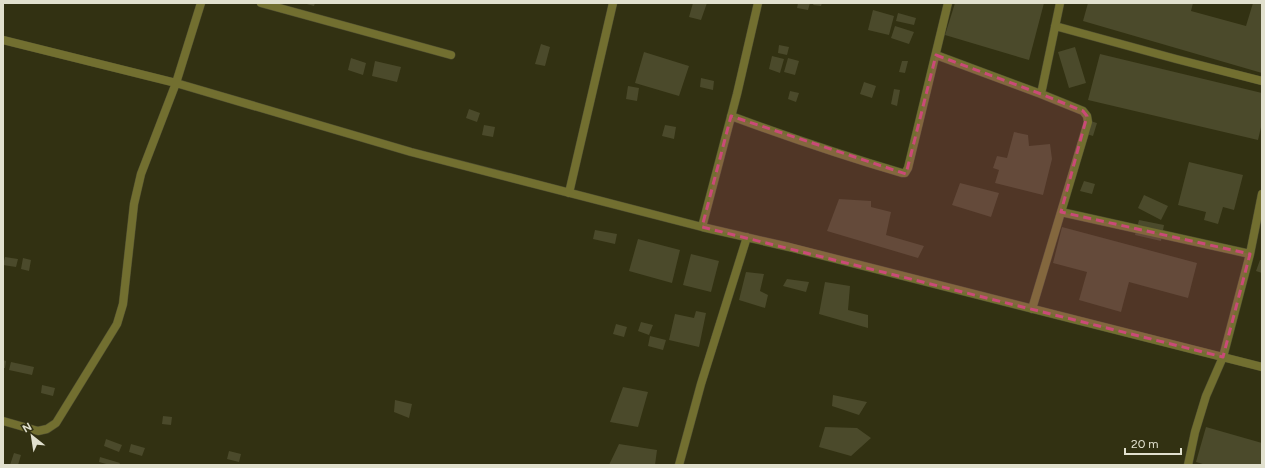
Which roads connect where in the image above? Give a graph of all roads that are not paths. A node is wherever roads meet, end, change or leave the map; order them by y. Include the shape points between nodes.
1 (201, 3) edge
2 (261, 3) edge
3 (613, 3) edge
4 (758, 3) edge
5 (948, 3) edge
6 (1060, 3) edge
7 (1055, 26) junction
8 (3, 40) edge
9 (451, 55) dead end
10 (936, 55) junction
11 (1262, 81) edge
12 (176, 83) junction
13 (1041, 94) junction
14 (731, 116) junction
15 (569, 192) junction
16 (1262, 194) edge
17 (1061, 212) junction
18 (702, 227) junction
19 (748, 237) junction
20 (1250, 254) junction
21 (1032, 309) junction
22 (1223, 357) junction
23 (1262, 367) edge
24 (3, 421) edge
25 (679, 465) edge
26 (1188, 465) edge

1 - 12 street
2 - 9 street
3 - 15 street
4 - 14 street
5 - 10 street
6 - 7 street
7 - 11 street
7 - 13 street
8 - 12 street
10 - 13 street
10 - 14 street via 908,168 902,173 810,145
12 - 15 street via 411,152
12 - 24 street via 141,174 134,204 123,304 116,324 56,423 38,431
13 - 17 street via 1083,111 1087,116 1088,122
14 - 18 street
15 - 18 street
16 - 20 street
17 - 20 street
17 - 21 street
18 - 19 street
19 - 21 street
19 - 25 street via 701,384
20 - 22 street
21 - 22 street
22 - 23 street
22 - 26 street via 1206,396

